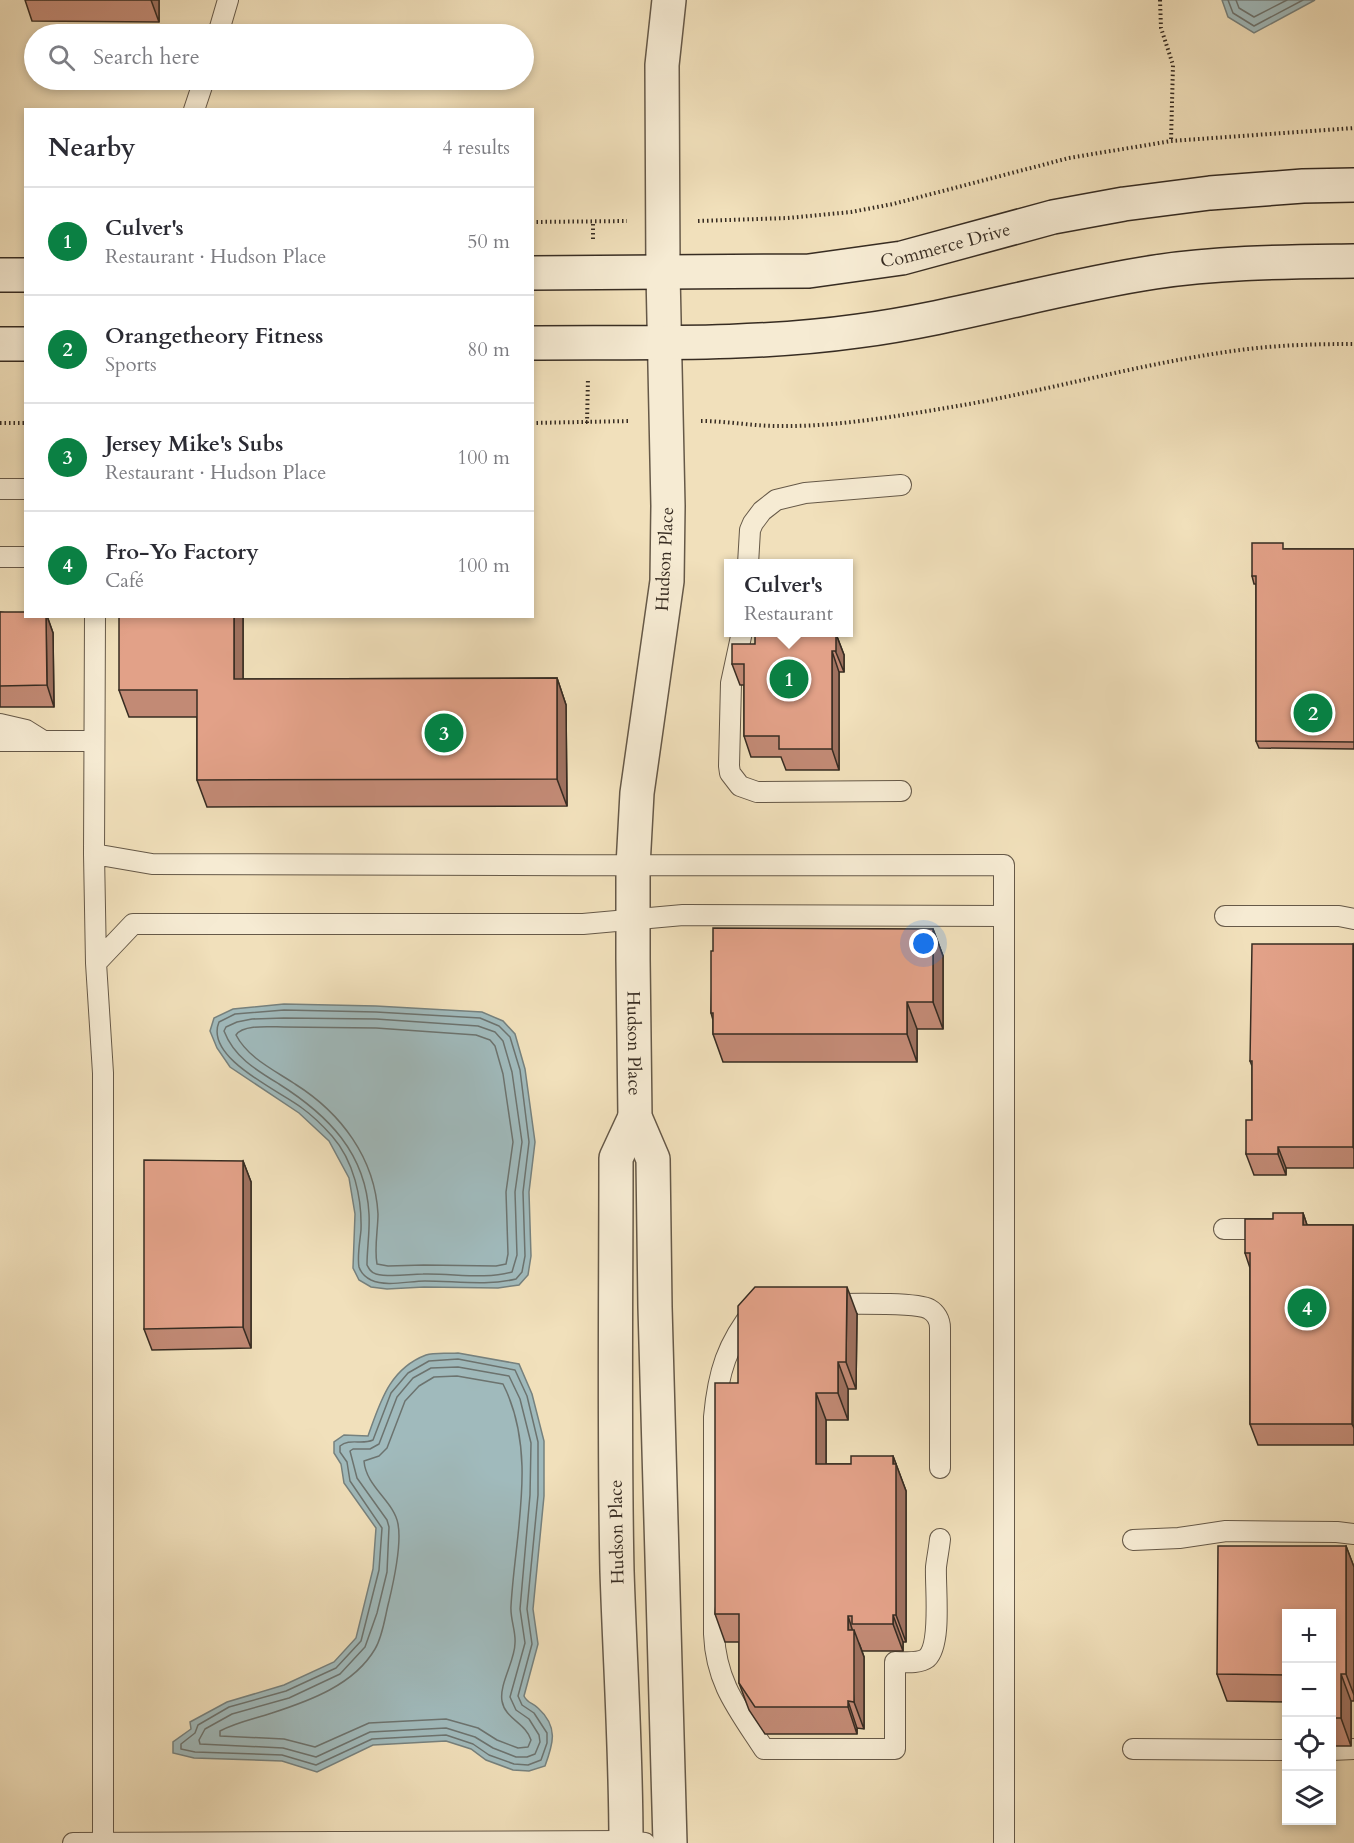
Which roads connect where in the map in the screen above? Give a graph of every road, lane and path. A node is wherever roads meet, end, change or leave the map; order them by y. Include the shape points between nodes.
1 (228, 0) edge
2 (669, 0) edge
3 (1160, 0) edge
4 (221, 24) edge
5 (201, 90) edge
6 (195, 108) edge
7 (1354, 128) edge
8 (1171, 141) junction
9 (1354, 185) edge
10 (738, 220) dead end
11 (593, 221) dead end
12 (534, 222) edge
13 (1354, 261) edge
14 (534, 273) edge
15 (663, 273) junction
16 (24, 274) edge
17 (0, 275) edge
18 (664, 342) junction
19 (534, 343) edge
20 (0, 344) edge
21 (24, 344) edge
22 (1354, 344) edge
23 (734, 421) dead end
24 (0, 423) edge
25 (24, 423) edge
26 (534, 423) edge
27 (587, 423) dead end
28 (901, 485) dead end
29 (0, 489) edge
30 (24, 489) edge
31 (0, 557) edge
32 (24, 558) edge
33 (748, 559) edge
34 (95, 618) edge
35 (741, 637) edge
36 (0, 724) edge
37 (0, 741) edge
38 (44, 741) junction
39 (94, 741) junction
40 (901, 791) dead end
41 (94, 854) junction
42 (633, 866) junction
43 (1004, 916) junction
44 (1225, 916) dead end
45 (1354, 919) edge
46 (633, 920) junction
47 (96, 963) junction
48 (635, 1117) junction
49 (1224, 1229) dead end
50 (1285, 1229) edge
51 (773, 1304) edge
52 (808, 1304) edge
53 (940, 1468) dead end
54 (1354, 1534) edge
55 (940, 1539) dead end
56 (1133, 1540) dead end
57 (1133, 1749) dead end
58 (1354, 1749) edge
59 (1282, 1750) edge
60 (1336, 1750) edge
61 (103, 1842) edge
62 (632, 1842) edge
63 (73, 1843) edge
64 (670, 1843) edge
65 (1004, 1843) edge

1 - 4 lane
2 - 15 street, Hudson Place via 662,64
3 - 8 path via 1161,28 1173,64
5 - 6 lane
7 - 8 path
8 - 10 path via 1069,158 851,212
9 - 15 street, Commerce Drive via 1291,186 1124,204 1053,217 902,258 809,271
11 - 12 path
13 - 18 street via 1256,263 1157,272 858,332
14 - 15 street, Commerce Drive
15 - 18 street, Hudson Place
16 - 17 street
18 - 19 street
18 - 42 street, Hudson Place via 667,581 641,761
20 - 21 street
22 - 23 path via 1225,352 985,401 872,419 780,426
24 - 25 path
26 - 27 path
28 - 33 lane via 805,493 776,500 753,523
29 - 30 lane
31 - 32 lane
34 - 39 lane
35 - 40 lane via 730,699 729,765 740,786 757,792
36 - 38 lane via 26,730
37 - 38 lane
38 - 39 lane
39 - 41 lane
41 - 42 lane via 152,864
41 - 47 lane
42 - 43 lane via 1004,865
42 - 46 street, Hudson Place
43 - 46 lane via 683,915
43 - 65 lane
44 - 45 lane
46 - 47 lane via 583,924 133,924
46 - 48 street, Hudson Place
47 - 61 lane via 103,1073
48 - 62 street, Hudson Place via 616,1158 617,1574
48 - 64 street, Hudson Place via 653,1159
49 - 50 lane
51 - 55 lane via 755,1308 730,1344 717,1386 714,1417 714,1653 730,1698 764,1749 895,1749 895,1662 922,1660 933,1649
52 - 53 lane via 914,1305 936,1315 940,1328
54 - 56 lane via 1226,1531
57 - 59 lane
58 - 60 lane
61 - 62 lane
61 - 63 lane

